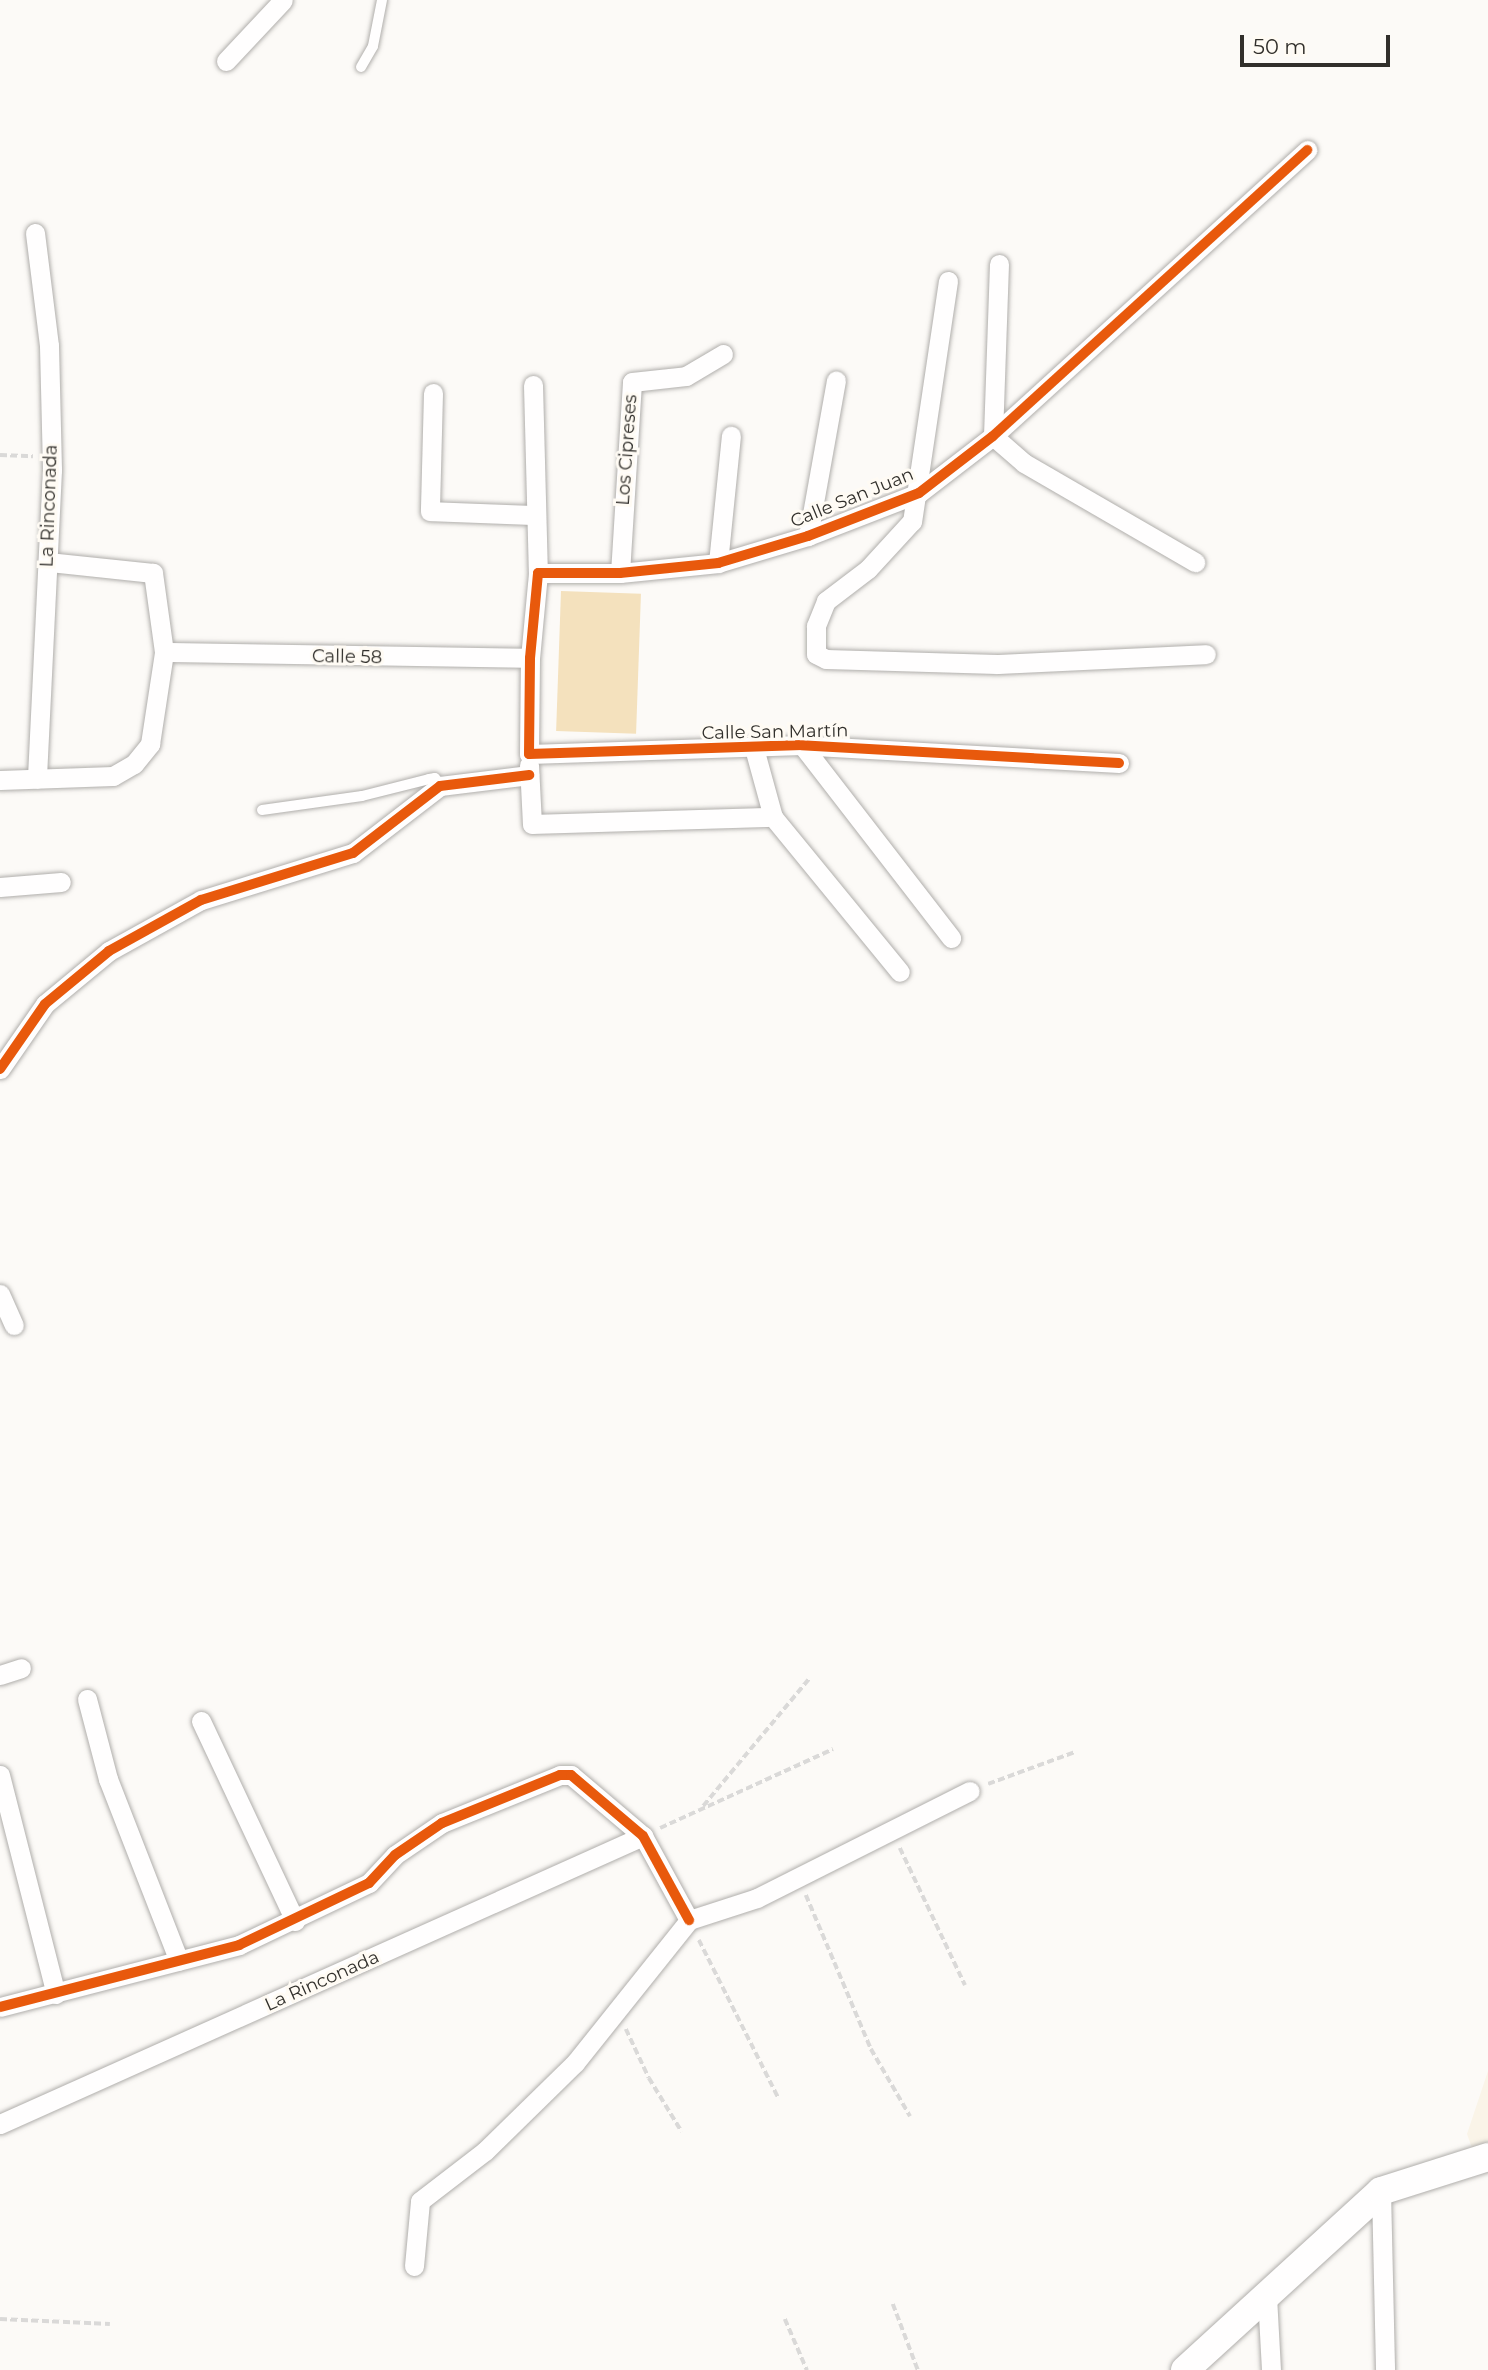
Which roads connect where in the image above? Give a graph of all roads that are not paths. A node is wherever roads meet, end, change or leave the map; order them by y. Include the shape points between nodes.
1 (284, 0) edge
2 (382, 0) edge
3 (226, 61) dead end
4 (361, 67) dead end
5 (1307, 150) dead end
6 (35, 233) dead end
7 (999, 264) dead end
8 (948, 281) dead end
9 (723, 354) dead end
10 (836, 380) dead end
11 (533, 385) dead end
12 (433, 393) dead end
13 (731, 436) dead end
14 (993, 436) junction
15 (919, 493) junction
16 (536, 515) junction
17 (808, 536) junction
18 (48, 562) junction
19 (1195, 562) dead end
20 (718, 563) junction
21 (538, 573) junction
22 (620, 573) junction
23 (164, 652) junction
24 (1206, 654) dead end
25 (530, 658) junction
26 (802, 745) junction
27 (754, 748) junction
28 (528, 754) junction
29 (1119, 763) dead end
30 (529, 775) junction
31 (37, 779) junction
32 (0, 780) edge
33 (440, 786) junction
34 (262, 810) dead end
35 (773, 817) junction
36 (61, 883) dead end
37 (0, 887) edge
38 (951, 938) dead end
39 (900, 972) dead end
40 (0, 1069) edge
41 (0, 1294) edge
42 (15, 1325) dead end
43 (21, 1668) dead end
44 (0, 1675) edge
45 (87, 1699) dead end
46 (201, 1721) dead end
47 (0, 1775) edge
48 (970, 1791) road end
49 (643, 1836) junction
50 (689, 1920) junction
51 (295, 1921) junction
52 (179, 1961) junction
53 (56, 1994) junction
54 (0, 2007) edge
55 (0, 2124) edge
56 (1488, 2157) edge
57 (1381, 2191) junction
58 (414, 2266) dead end
59 (1267, 2296) junction
60 (1185, 2370) edge
61 (1271, 2370) edge
62 (1385, 2370) edge

1 - 3 street
2 - 4 lane via 373,46
5 - 14 street, Calle San Juan
6 - 18 street, La Rinconada via 49,346
7 - 14 street
8 - 15 street
9 - 22 street, Los Cipreses via 686,376 632,383
10 - 17 street
11 - 16 street
12 - 16 street via 430,511
13 - 20 street
14 - 15 street, Calle San Juan
14 - 19 street via 1024,463
15 - 17 street, Calle San Juan
15 - 24 street via 912,521 896,542 826,601 816,626 816,654 826,659 998,664
16 - 21 street
17 - 20 street, Calle San Juan
18 - 23 street via 153,573
18 - 31 street, La Rinconada
20 - 22 street, Calle San Juan
21 - 22 street, Calle San Juan
21 - 25 street
23 - 25 street, Calle 58
23 - 31 street via 150,744 134,764 113,776
25 - 28 street
26 - 27 street, Calle San Martín
26 - 29 street, Calle San Martín
26 - 38 street
27 - 28 street, Calle San Martín
27 - 35 street
28 - 30 street
30 - 33 street
30 - 35 street via 533,824
31 - 32 street
33 - 34 lane via 435,778 362,796
33 - 40 street via 353,853 201,900 109,951 45,1004
35 - 39 street
36 - 37 street
41 - 42 street
43 - 44 street
45 - 52 street via 108,1779
46 - 51 street
47 - 53 street
48 - 50 street via 757,1898
49 - 50 street
49 - 51 street via 571,1775 560,1775 442,1824 395,1856 369,1883
49 - 55 street, La Rinconada
50 - 58 street via 575,2063 485,2151 420,2202
51 - 52 street via 239,1945
52 - 53 street
53 - 54 street
56 - 57 street via 1438,2169
57 - 59 street
57 - 62 street
59 - 60 street
59 - 61 street

